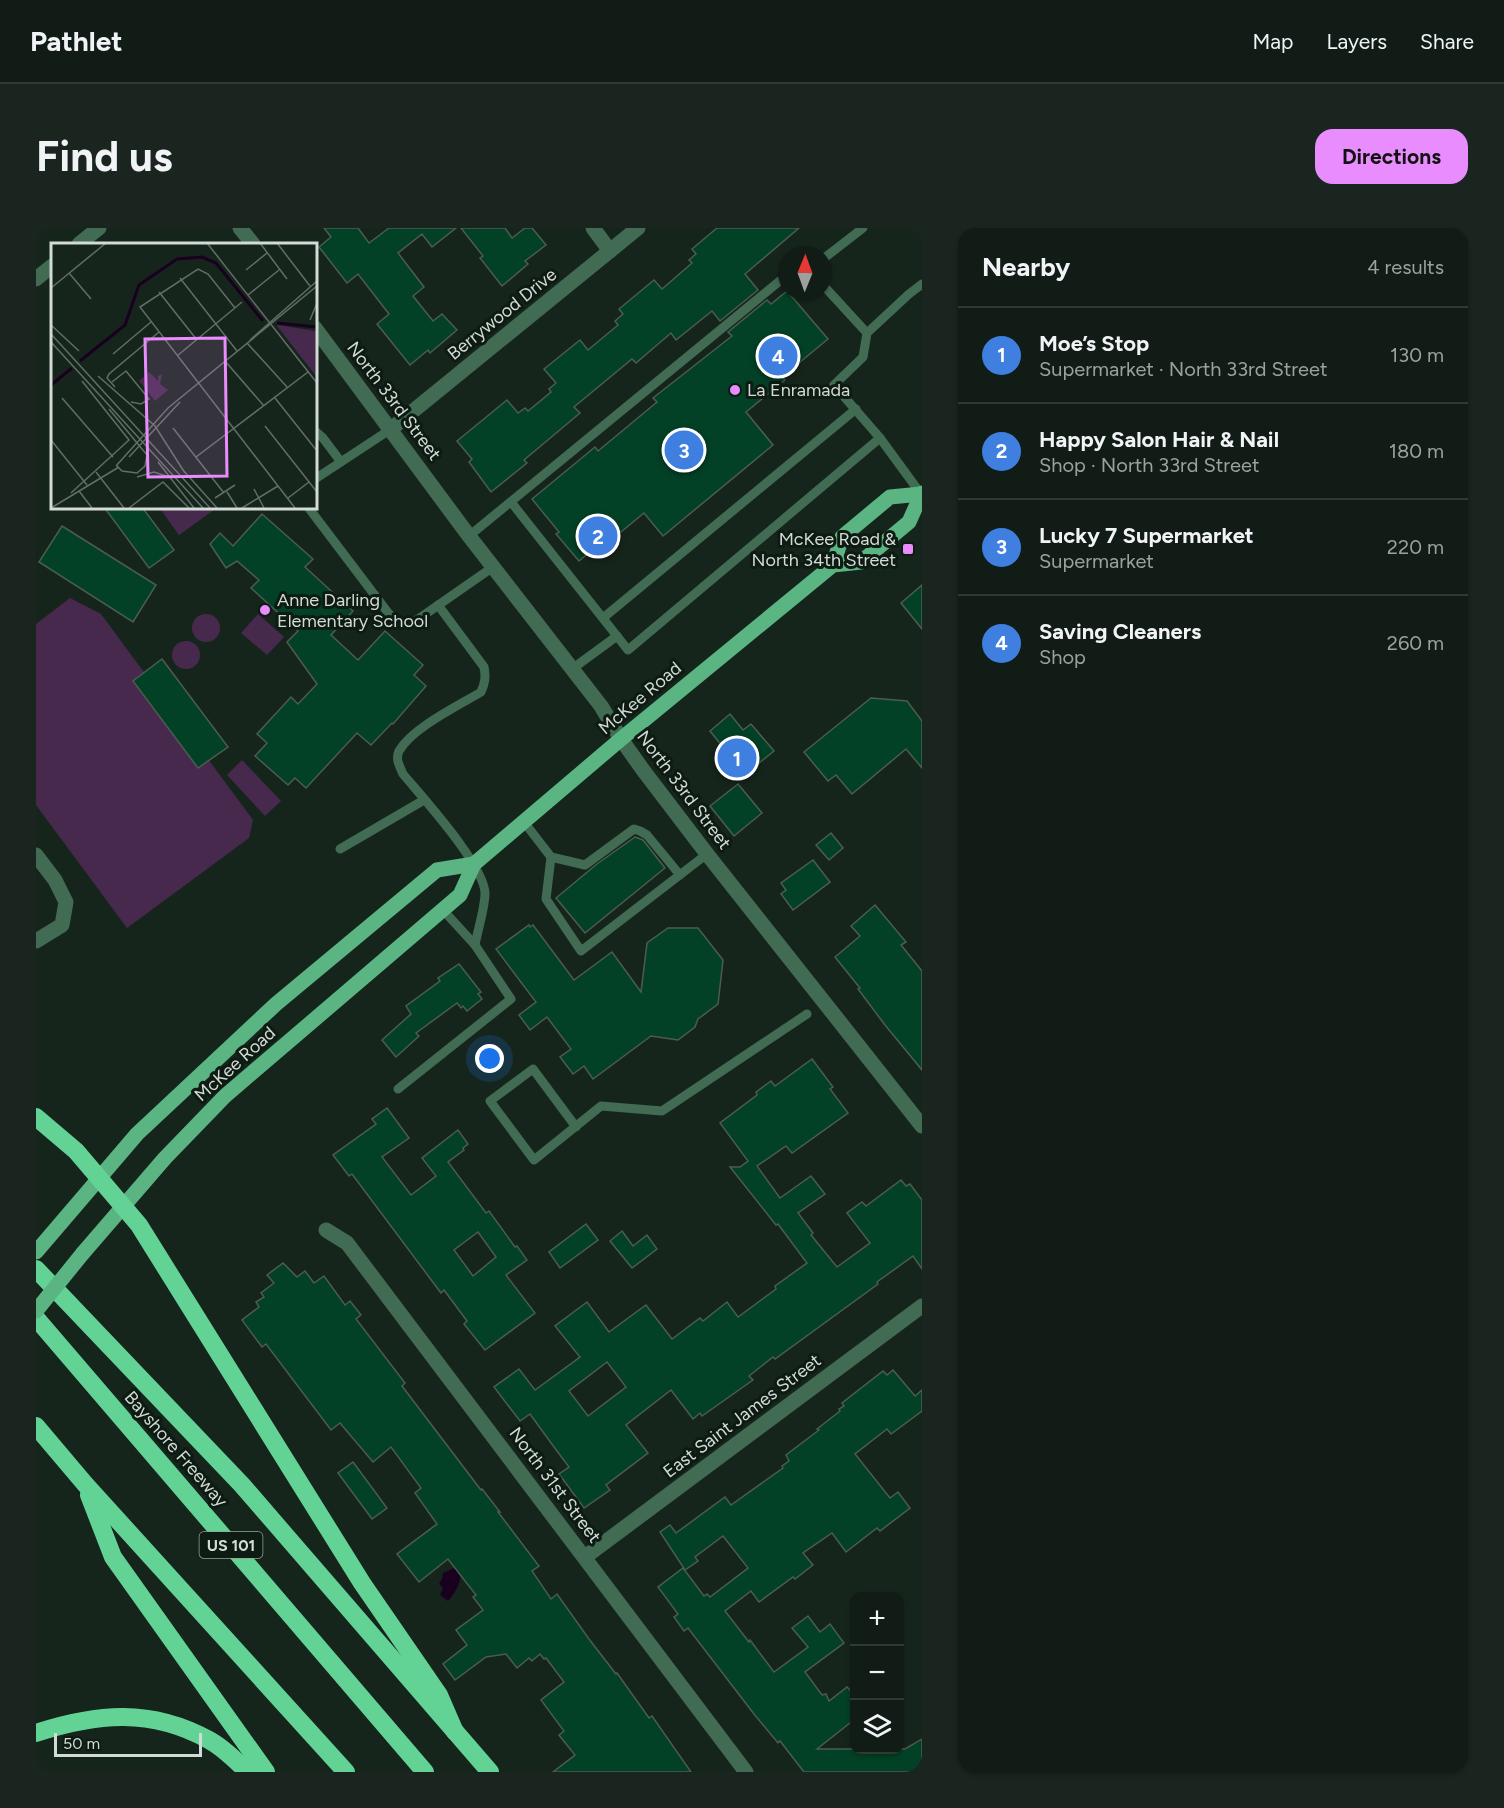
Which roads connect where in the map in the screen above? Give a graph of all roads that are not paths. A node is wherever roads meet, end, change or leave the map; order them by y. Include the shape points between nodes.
1 (99, 228) edge
2 (240, 228) edge
3 (593, 228) edge
4 (638, 228) edge
5 (863, 228) edge
6 (79, 243) edge
7 (252, 243) edge
8 (610, 250) junction
9 (832, 252) edge
10 (51, 267) edge
11 (36, 279) edge
12 (778, 281) edge
13 (922, 284) edge
14 (832, 295) edge
15 (316, 328) edge
16 (867, 333) junction
17 (856, 409) junction
18 (391, 429) junction
19 (316, 432) edge
20 (880, 438) junction
21 (341, 462) junction
22 (316, 478) edge
23 (922, 494) edge
24 (512, 502) junction
25 (309, 508) edge
26 (469, 536) junction
27 (833, 565) junction
28 (493, 567) junction
29 (438, 605) junction
30 (603, 618) junction
31 (617, 636) junction
32 (572, 669) junction
33 (621, 738) junction
34 (424, 800) junction
35 (524, 822) junction
36 (340, 849) dead end
37 (707, 854) junction
38 (36, 855) edge
39 (551, 857) junction
40 (474, 864) junction
41 (680, 875) junction
42 (443, 910) junction
43 (36, 941) edge
44 (475, 945) junction
45 (807, 1014) dead end
46 (398, 1089) dead end
47 (36, 1117) edge
48 (922, 1126) edge
49 (576, 1127) junction
50 (100, 1179) junction
51 (124, 1205) junction
52 (326, 1230) dead end
53 (36, 1252) edge
54 (36, 1269) edge
55 (922, 1306) edge
56 (36, 1311) edge
57 (36, 1318) edge
58 (36, 1426) edge
59 (85, 1485) junction
60 (585, 1557) junction
61 (456, 1732) junction
62 (36, 1733) edge
63 (248, 1772) edge
64 (266, 1772) edge
65 (346, 1772) edge
66 (425, 1772) edge
67 (490, 1772) edge
68 (746, 1772) edge

1 - 6 street
2 - 7 street
3 - 8 street
4 - 8 street, Berrywood Drive
5 - 9 lane
8 - 18 street, Berrywood Drive
10 - 11 street
12 - 24 lane
13 - 16 lane
14 - 16 lane
15 - 18 street, North 33rd Street
16 - 17 lane via 863,357 834,385
17 - 20 lane
17 - 30 lane
18 - 21 lane
18 - 26 street, North 33rd Street
19 - 21 lane
20 - 23 lane
20 - 31 lane via 628,650
21 - 22 lane
23 - 27 main road via 909,522 861,562
23 - 27 main road via 890,497 842,537
24 - 26 lane
24 - 30 lane
25 - 29 lane via 389,614 400,622 414,622
26 - 28 street, North 33rd Street
27 - 33 main road, McKee Road
28 - 29 lane
28 - 32 street, North 33rd Street
29 - 34 lane via 484,667 486,676 480,692 418,730 398,752 403,774
30 - 31 lane
31 - 32 lane
32 - 33 street, North 33rd Street
33 - 35 main road, McKee Road
33 - 37 street, North 33rd Street
34 - 36 lane
34 - 40 lane
35 - 39 lane
35 - 40 main road, McKee Road
37 - 41 lane
37 - 48 street, North 33rd Street
38 - 43 street via 66,902 62,925
39 - 41 lane via 585,865 634,830 646,835
39 - 41 lane via 546,899 581,951
40 - 42 main road, McKee Road via 460,895
40 - 44 lane via 486,893
40 - 50 main road, McKee Road via 437,870 276,1004 137,1134
42 - 44 lane
42 - 51 main road, McKee Road via 225,1096
44 - 46 lane via 511,999
45 - 49 lane via 662,1111 601,1106
47 - 50 highway via 76,1151
49 - 49 lane via 534,1160 490,1101 533,1070
50 - 51 highway
50 - 53 main road, McKee Road
51 - 56 main road, McKee Road, bridge
51 - 61 highway via 362,1583 439,1695
52 - 60 street, North 31st Street via 347,1243
54 - 61 highway via 242,1485
55 - 60 street, East Saint James Street
57 - 66 highway, Bayshore Freeway / US 101
58 - 59 highway
59 - 64 highway via 113,1557
59 - 65 highway
60 - 68 street, North 31st Street
61 - 67 highway
62 - 63 highway via 93,1718 148,1718 182,1727 211,1741

